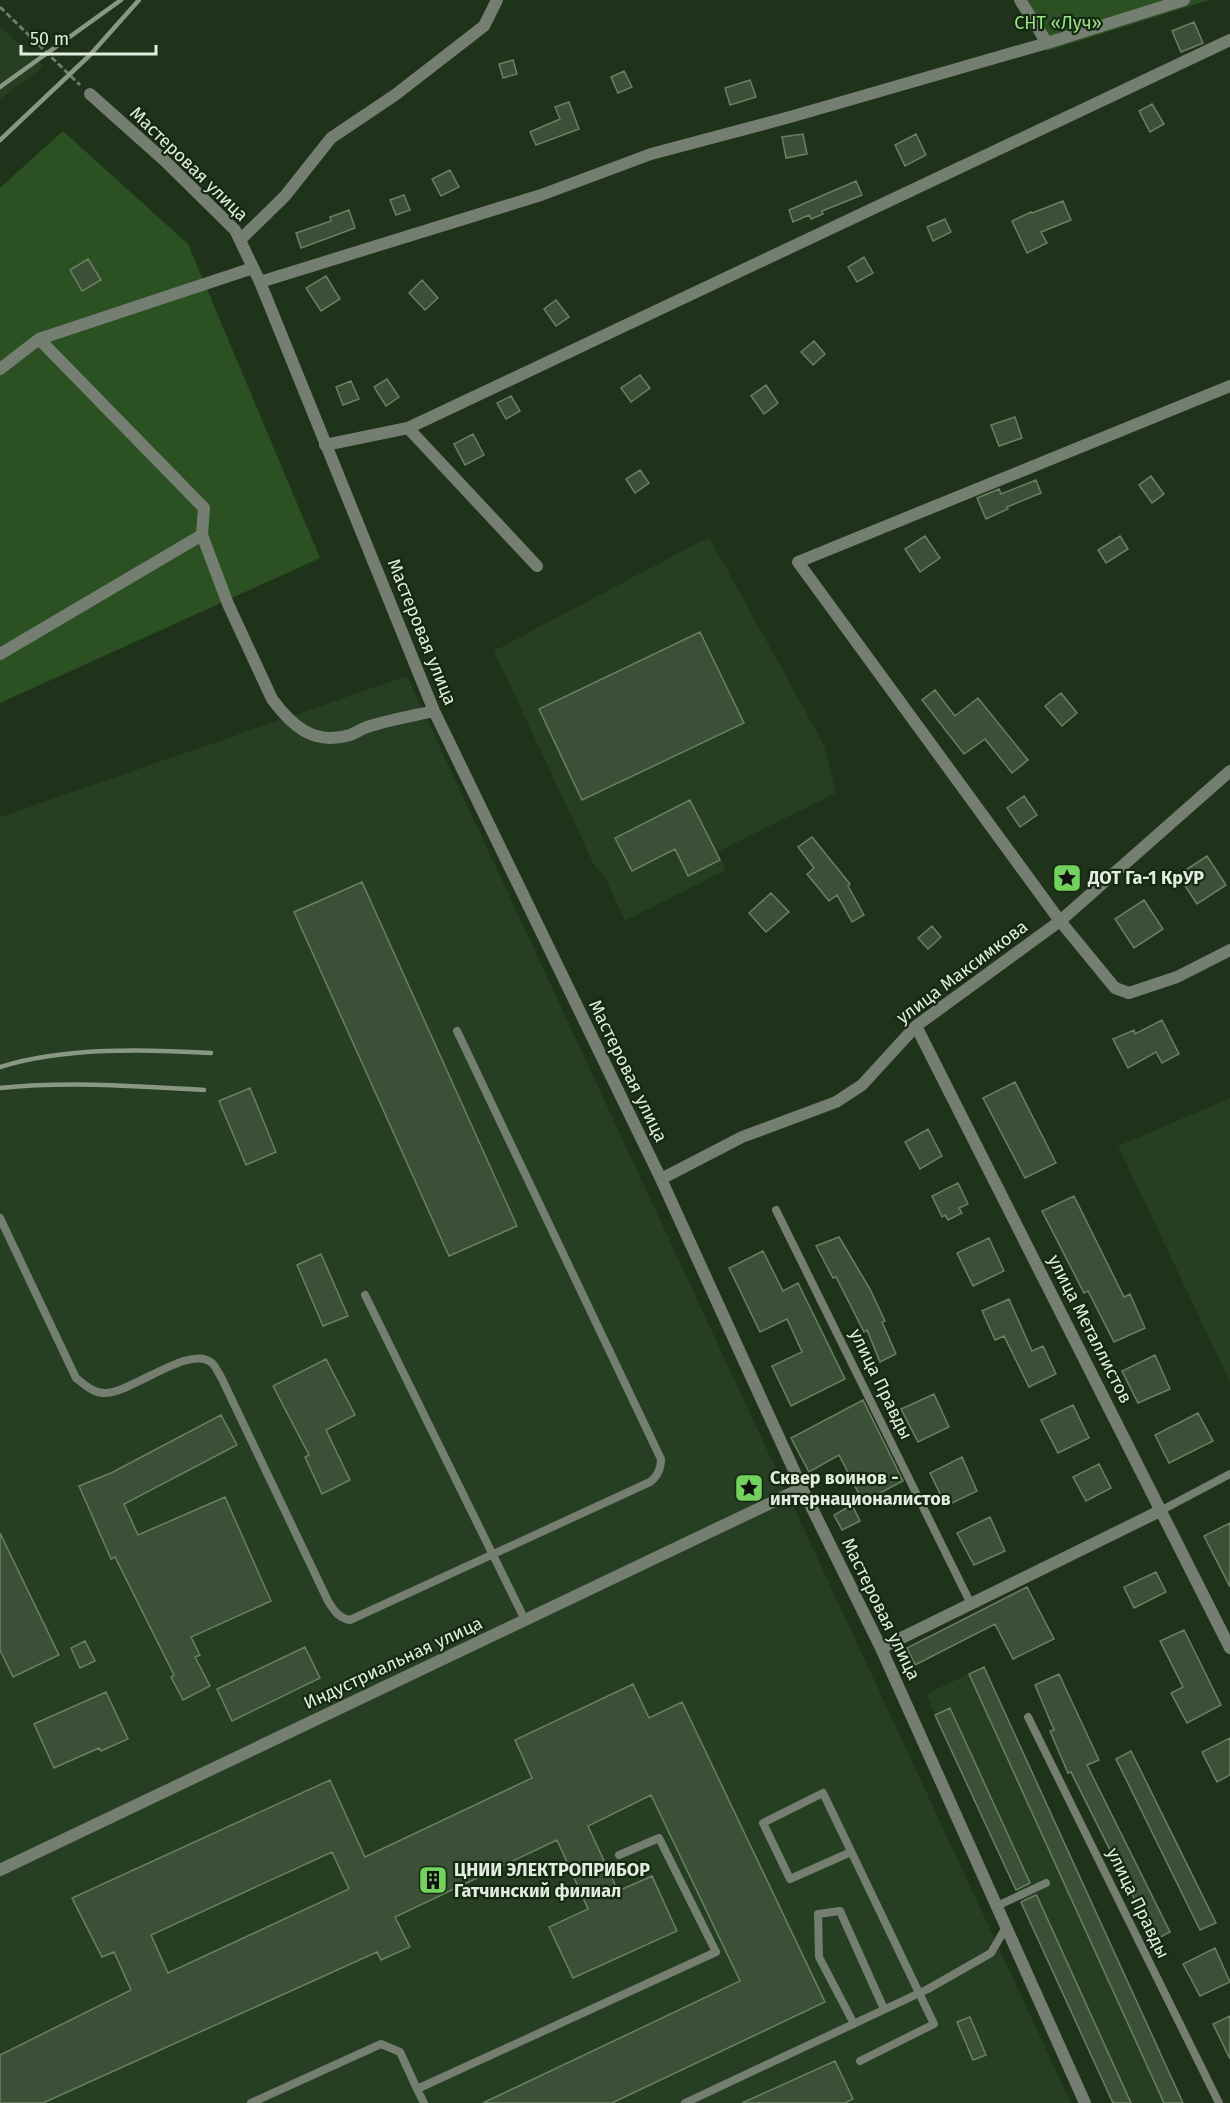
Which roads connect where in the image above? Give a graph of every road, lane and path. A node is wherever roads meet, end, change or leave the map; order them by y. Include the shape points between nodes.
1 (496, 0) edge
2 (1020, 0) edge
3 (1184, 0) edge
4 (0, 8) edge
5 (1230, 40) edge
6 (1047, 43) junction
7 (90, 94) joint
8 (240, 240) junction
9 (253, 268) junction
10 (260, 282) junction
11 (39, 339) junction
12 (0, 369) edge
13 (1230, 386) edge
14 (408, 428) junction
15 (325, 445) junction
16 (202, 535) junction
17 (537, 566) dead end
18 (0, 654) edge
19 (434, 711) junction
20 (1230, 771) edge
21 (1060, 921) junction
22 (1230, 950) edge
23 (916, 1026) junction
24 (457, 1031) dead end
25 (661, 1179) junction
26 (776, 1210) dead end
27 (0, 1218) edge
28 (365, 1295) dead end
29 (1230, 1474) edge
30 (802, 1488) junction
31 (1162, 1510) junction
32 (493, 1555) junction
33 (971, 1604) junction
34 (525, 1620) junction
35 (881, 1648) junction
36 (1230, 1648) edge
37 (1028, 1717) dead end
38 (851, 1852) junction
39 (619, 1855) dead end
40 (0, 1870) edge
41 (1046, 1882) dead end
42 (997, 1906) junction
43 (1006, 1928) junction
44 (919, 1993) junction
45 (884, 2009) junction
46 (854, 2024) junction
47 (860, 2061) dead end
48 (417, 2089) junction
49 (251, 2103) edge
50 (424, 2103) edge
51 (685, 2103) edge
52 (1085, 2103) edge
53 (1219, 2103) edge

1 - 8 street via 484,26 331,138 285,196
2 - 6 street
3 - 6 street
4 - 7 path
5 - 14 street
6 - 10 street via 651,154 541,195
7 - 8 street, Мастеровая улица via 165,161 235,230
8 - 9 street, Мастеровая улица
9 - 10 street, Мастеровая улица
9 - 11 street
10 - 15 street, Мастеровая улица
11 - 12 street
11 - 16 street via 204,508
13 - 21 street via 798,562
14 - 15 street
14 - 17 street
15 - 19 street, Мастеровая улица
16 - 18 street
16 - 19 street via 228,604 272,699 310,735 350,735 366,727
19 - 25 street, Мастеровая улица
20 - 21 street, улица Максимкова
21 - 22 street via 1115,988 1129,993 1177,977
21 - 23 street, улица Максимкова
23 - 25 street, улица Максимкова via 862,1085 836,1102 742,1137
23 - 31 street, улица Металлистов
24 - 32 lane via 661,1459 659,1472 650,1482
25 - 30 street, Мастеровая улица
26 - 33 lane, улица Правды
27 - 32 lane via 76,1378 90,1389 102,1394 116,1392 183,1361 201,1358 211,1363 328,1602 343,1619 350,1620
28 - 32 lane
29 - 31 lane
30 - 34 street, Индустриальная улица
30 - 35 street, Мастеровая улица
31 - 33 street
31 - 36 street, улица Металлистов
32 - 34 lane
33 - 35 street
34 - 40 street, Индустриальная улица
35 - 42 street, Мастеровая улица
37 - 53 lane, улица Правды
38 - 38 lane via 823,1793 763,1822 790,1879
38 - 44 lane
39 - 48 lane via 659,1838 716,1952
41 - 42 lane
42 - 43 street, Мастеровая улица
43 - 44 lane via 991,1953
43 - 52 street, Мастеровая улица
44 - 45 lane
44 - 47 lane via 934,2024
45 - 46 lane
45 - 46 lane via 840,1911 819,1914 819,1957
46 - 51 lane
48 - 49 lane via 400,2052 381,2044
48 - 50 lane

